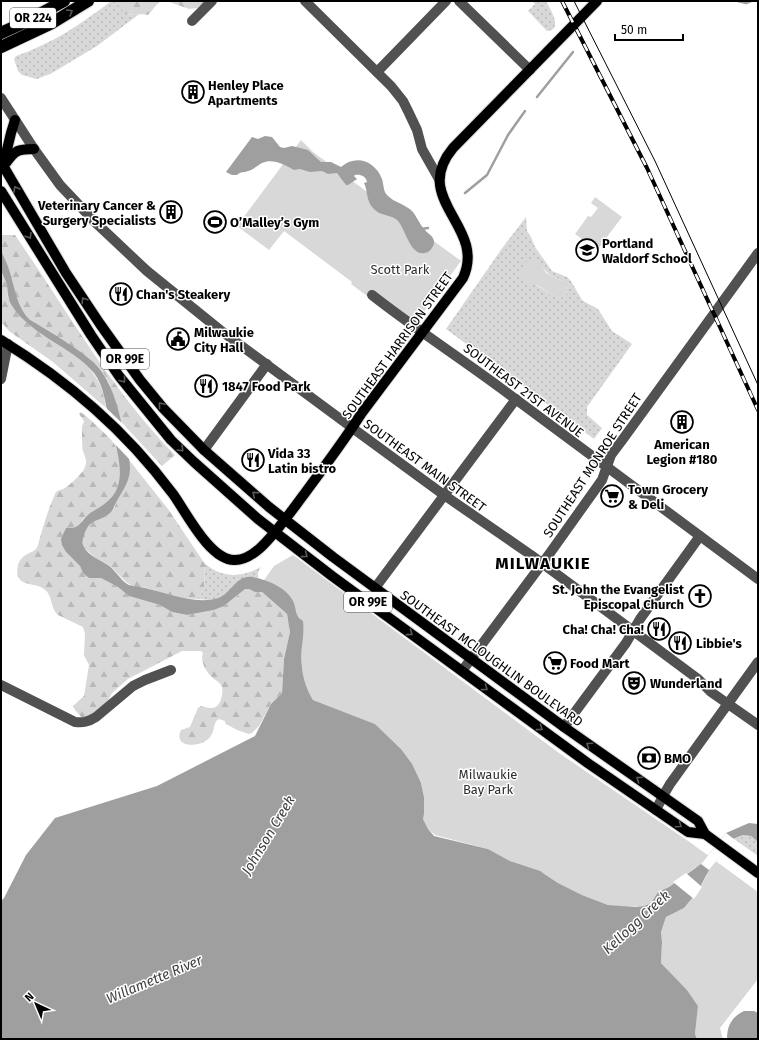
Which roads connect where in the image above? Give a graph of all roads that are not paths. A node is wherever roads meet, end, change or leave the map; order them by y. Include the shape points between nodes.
1 (64, 1) edge
2 (88, 1) edge
3 (212, 1) edge
4 (305, 1) edge
5 (446, 1) edge
6 (459, 1) edge
7 (597, 1) edge
8 (192, 22) dead end
9 (1, 33) edge
10 (4, 46) edge
11 (530, 70) junction
12 (377, 72) junction
13 (1, 98) edge
14 (15, 120) junction
15 (34, 149) junction
16 (2, 164) edge
17 (439, 179) junction
18 (1, 191) edge
19 (758, 253) edge
20 (372, 295) dead end
21 (423, 332) junction
22 (5, 342) edge
23 (267, 364) junction
24 (1, 379) edge
25 (516, 399) junction
26 (352, 428) junction
27 (204, 450) junction
28 (607, 467) junction
29 (444, 495) junction
30 (285, 519) junction
31 (275, 532) junction
32 (700, 536) junction
33 (542, 564) junction
34 (758, 579) edge
35 (375, 588) junction
36 (633, 631) junction
37 (471, 658) junction
38 (758, 662) edge
39 (171, 670) dead end
40 (462, 671) junction
41 (1, 685) edge
42 (729, 704) junction
43 (758, 725) edge
44 (564, 727) junction
45 (663, 796) junction
46 (656, 810) junction
47 (705, 834) junction
48 (758, 873) edge

1 - 9 highway, OR 224
10 -> 2 highway, OR 224 via 52,23
3 - 8 street
4 - 12 street
5 - 12 street
6 - 11 street
7 - 11 main road
11 - 17 main road via 450,152 442,166
12 - 17 street via 403,101 415,125 425,156
13 - 14 street, SOUTHEAST MAIN STREET
14 - 15 street, SOUTHEAST MAIN STREET
14 - 16 main road
15 - 16 main road via 17,151
15 - 23 street, SOUTHEAST MAIN STREET via 53,176 125,252
27 -> 16 main road, SOUTHEAST MCLOUGHLIN BOULEVARD / OR 99E via 163,408 104,330 66,273
17 - 21 main road, SOUTHEAST HARRISON STREET via 443,198 464,238 468,265 461,281
18 -> 31 main road, SOUTHEAST MCLOUGHLIN BOULEVARD / OR 99E via 90,335 146,410 194,462
19 - 28 street, SOUTHEAST MONROE STREET via 611,455
20 - 21 street, SOUTHEAST 21ST AVENUE
21 - 25 street, SOUTHEAST 21ST AVENUE
21 - 26 main road, SOUTHEAST HARRISON STREET
22 - 24 street
22 - 31 main road, SOUTHEAST HARRISON STREET via 70,387 100,412 150,465 221,557 234,560 251,555
23 - 26 street, SOUTHEAST MAIN STREET
23 - 27 street
25 - 28 street, SOUTHEAST 21ST AVENUE
25 - 29 street
26 - 29 street, SOUTHEAST MAIN STREET
26 - 30 main road, SOUTHEAST HARRISON STREET
30 -> 27 main road, SOUTHEAST MCLOUGHLIN BOULEVARD / OR 99E
28 - 32 street, SOUTHEAST 21ST AVENUE
28 - 33 street, SOUTHEAST MONROE STREET via 602,480
29 - 33 street, SOUTHEAST MAIN STREET
29 - 35 street
30 - 31 main road, SOUTHEAST HARRISON STREET
30 - 35 main road, SOUTHEAST MCLOUGHLIN BOULEVARD / OR 99E
31 -> 40 main road, SOUTHEAST MCLOUGHLIN BOULEVARD / OR 99E
32 - 34 street, SOUTHEAST 21ST AVENUE
32 - 36 street
33 - 36 street, SOUTHEAST MAIN STREET
33 - 37 street, SOUTHEAST MONROE STREET
35 - 37 main road, SOUTHEAST MCLOUGHLIN BOULEVARD / OR 99E
36 - 42 street, SOUTHEAST MAIN STREET
36 - 44 street
37 - 40 street, SOUTHEAST MONROE STREET
37 - 44 main road, SOUTHEAST MCLOUGHLIN BOULEVARD / OR 99E
38 - 42 street
39 - 41 street via 133,686 96,718 82,723 75,722
40 -> 46 main road, SOUTHEAST MCLOUGHLIN BOULEVARD / OR 99E
42 - 43 street, SOUTHEAST MAIN STREET
42 - 45 street
45 -> 44 main road, SOUTHEAST MCLOUGHLIN BOULEVARD / OR 99E
45 - 46 street
45 - 47 main road, SOUTHEAST MCLOUGHLIN BOULEVARD / OR 99E via 698,821
46 -> 47 main road, SOUTHEAST MCLOUGHLIN BOULEVARD / OR 99E via 688,832
47 - 48 main road, SOUTHEAST MCLOUGHLIN BOULEVARD / OR 99E

